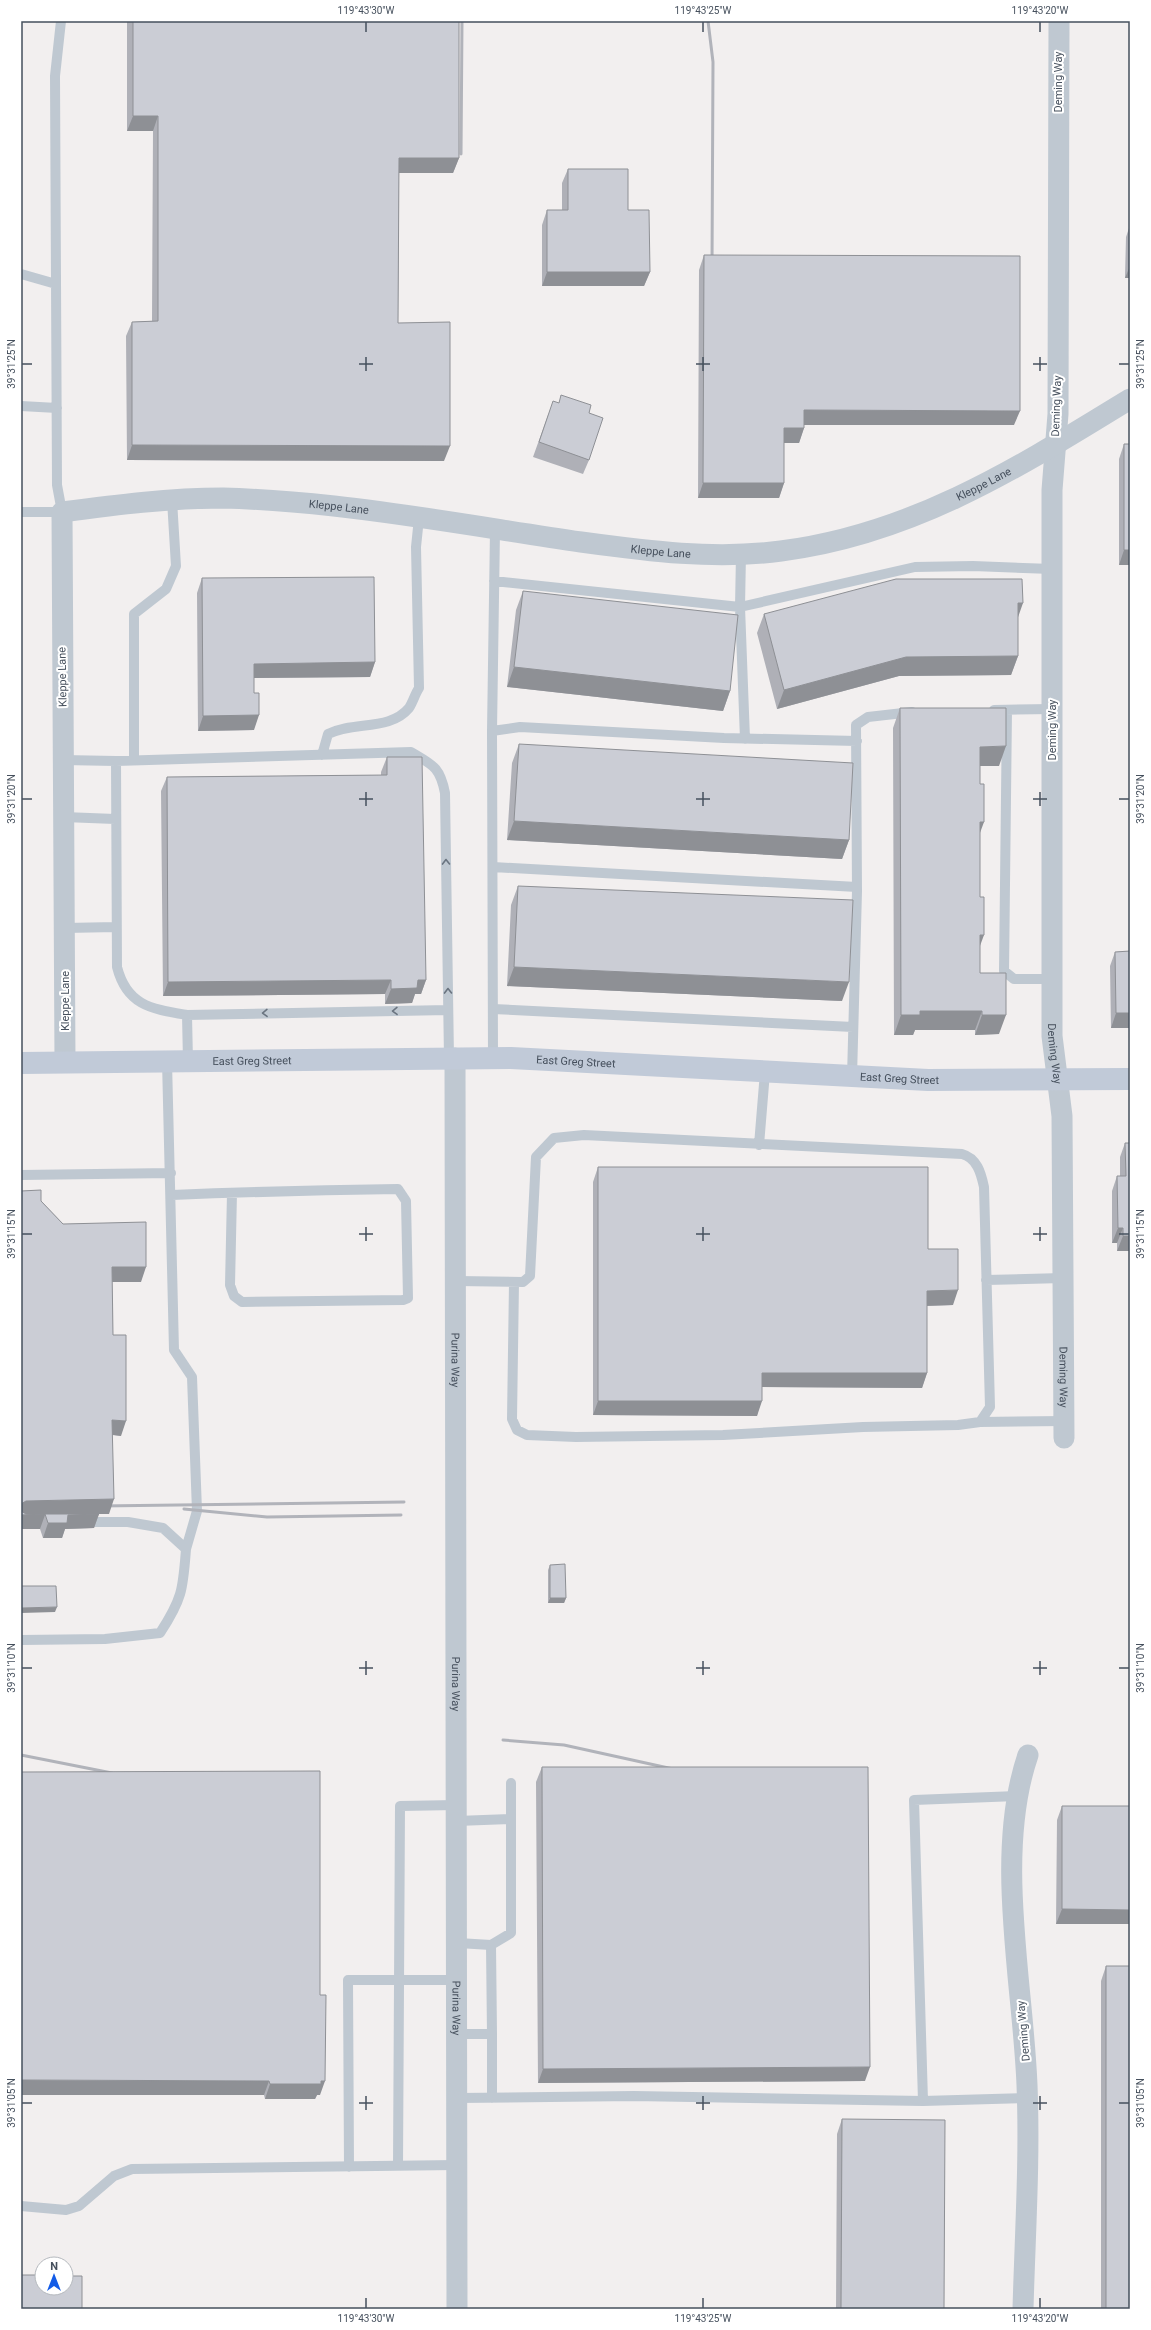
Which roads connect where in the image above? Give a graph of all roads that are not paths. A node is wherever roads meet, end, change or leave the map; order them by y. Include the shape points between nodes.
1 (61, 21) edge
2 (1058, 21) edge
3 (21, 274) edge
4 (56, 284) junction
5 (1130, 399) edge
6 (21, 406) edge
7 (57, 408) junction
8 (1055, 444) junction
9 (172, 500) junction
10 (21, 512) edge
11 (62, 512) junction
12 (419, 518) junction
13 (495, 530) junction
14 (741, 554) junction
15 (1052, 569) junction
16 (494, 581) junction
17 (740, 607) junction
18 (1052, 709) junction
19 (984, 710) edge
20 (1008, 710) junction
21 (923, 711) edge
22 (492, 731) junction
23 (746, 739) junction
24 (857, 741) junction
25 (322, 755) junction
26 (64, 760) junction
27 (134, 760) junction
28 (116, 761) junction
29 (64, 817) junction
30 (115, 819) junction
31 (493, 867) junction
32 (857, 887) junction
33 (116, 927) junction
34 (65, 928) junction
35 (1052, 979) junction
36 (493, 1009) junction
37 (448, 1010) junction
38 (187, 1015) junction
39 (853, 1027) junction
40 (452, 1058) junction
41 (493, 1058) junction
42 (177, 1061) junction
43 (65, 1062) junction
44 (21, 1063) edge
45 (765, 1072) junction
46 (852, 1077) junction
47 (1130, 1079) edge
48 (1057, 1080) junction
49 (759, 1144) junction
50 (171, 1173) junction
51 (21, 1175) edge
52 (232, 1193) junction
53 (172, 1195) junction
54 (1063, 1278) junction
55 (986, 1280) junction
56 (457, 1281) junction
57 (514, 1282) junction
58 (980, 1422) junction
59 (1064, 1430) joint
60 (74, 1522) edge
61 (186, 1548) junction
62 (21, 1640) edge
63 (1028, 1755) dead end
64 (511, 1783) dead end
65 (1017, 1796) junction
66 (457, 1813) junction
67 (511, 1819) junction
68 (458, 1944) junction
69 (491, 1945) junction
70 (399, 1980) junction
71 (458, 1980) junction
72 (457, 2034) junction
73 (492, 2034) junction
74 (457, 2098) junction
75 (492, 2098) junction
76 (1028, 2098) junction
77 (923, 2101) junction
78 (457, 2165) junction
79 (398, 2166) junction
80 (349, 2167) junction
81 (21, 2206) edge
82 (457, 2309) edge
83 (1023, 2309) edge

1 - 4 lane via 55,76
2 - 8 street, Deming Way via 1058,414
3 - 4 lane
4 - 7 lane
5 - 8 street, Kleppe Lane
6 - 7 lane
7 - 11 lane via 57,485
8 - 14 street, Kleppe Lane via 970,493 924,514 829,542 781,551
8 - 15 street, Deming Way
9 - 11 street, Kleppe Lane
9 - 12 street, Kleppe Lane via 276,500
9 - 27 lane via 176,566 166,589 134,614
10 - 11 lane
11 - 26 street, Kleppe Lane
12 - 13 street, Kleppe Lane
12 - 25 lane via 416,546 418,688 409,707 394,720 341,728 328,734
13 - 14 street, Kleppe Lane via 633,549
13 - 16 lane
14 - 17 lane
15 - 17 lane via 973,566 915,568
15 - 18 street, Deming Way
16 - 17 lane
16 - 22 lane
17 - 23 lane
18 - 20 lane
18 - 35 street, Deming Way
19 - 20 lane
20 - 35 lane via 1004,971 1014,979
21 - 24 lane via 868,717 856,725
22 - 23 lane via 520,727
22 - 31 lane
23 - 24 lane
24 - 32 lane
25 - 27 lane
37 -> 25 lane via 445,793 442,776 435,766 412,752
26 - 28 lane
26 - 29 street, Kleppe Lane
27 - 28 lane
28 - 30 lane
29 - 30 lane
29 - 34 street, Kleppe Lane
30 - 33 lane
31 - 32 lane
31 - 36 lane
32 - 39 lane
33 - 34 lane
33 - 38 lane via 120,982 132,997 150,1009
34 - 43 street, Kleppe Lane
35 - 48 street, Deming Way via 1052,1036
36 - 39 lane
36 - 41 lane
37 -> 38 lane
37 - 40 lane
38 - 42 lane
39 - 46 lane
40 - 41 main road, East Greg Street
40 - 42 main road, East Greg Street
40 - 56 street, Purina Way
41 - 45 main road, East Greg Street via 574,1060
42 - 43 main road, East Greg Street
42 - 50 lane
43 - 44 main road, East Greg Street
45 - 46 main road, East Greg Street
45 - 49 lane
46 - 48 main road, East Greg Street
47 - 48 main road, East Greg Street
48 - 54 street, Deming Way via 1062,1116
49 - 55 lane via 966,1155 976,1163 984,1187
49 - 57 lane via 584,1135 554,1138 536,1157 530,1276 523,1282
50 - 51 lane
50 - 53 lane
52 - 52 lane via 398,1189 406,1201 408,1298 242,1302 234,1296 230,1285
52 - 53 lane
53 - 61 lane via 174,1350 192,1377 196,1511
54 - 55 lane
54 - 59 street, Deming Way
55 - 58 lane via 990,1407
56 - 57 lane
56 - 66 street, Purina Way
57 - 58 lane via 512,1419 517,1430 527,1435 723,1435
58 - 59 lane
60 - 61 lane via 128,1522 163,1528
61 - 62 lane via 183,1588 177,1608 160,1633 105,1639
63 - 65 street, Deming Way
64 - 67 lane
65 - 76 street, Deming Way via 1013,1853 1014,1900
65 - 77 lane via 914,1800
66 - 67 lane
66 - 68 street, Purina Way
66 - 70 lane via 400,1806
67 - 69 lane via 511,1933
68 - 69 lane
68 - 71 street, Purina Way
69 - 73 lane
70 - 71 lane
70 - 79 lane
70 - 80 lane via 348,1980
71 - 72 street, Purina Way
72 - 73 lane
72 - 74 street, Purina Way
73 - 75 lane
74 - 75 lane
74 - 78 street, Purina Way
75 - 77 lane via 634,2096
76 - 77 lane
76 - 83 street, Deming Way
78 - 79 lane
78 - 82 street, Purina Way
79 - 80 lane
80 - 81 lane via 132,2169 114,2176 79,2206 66,2210

